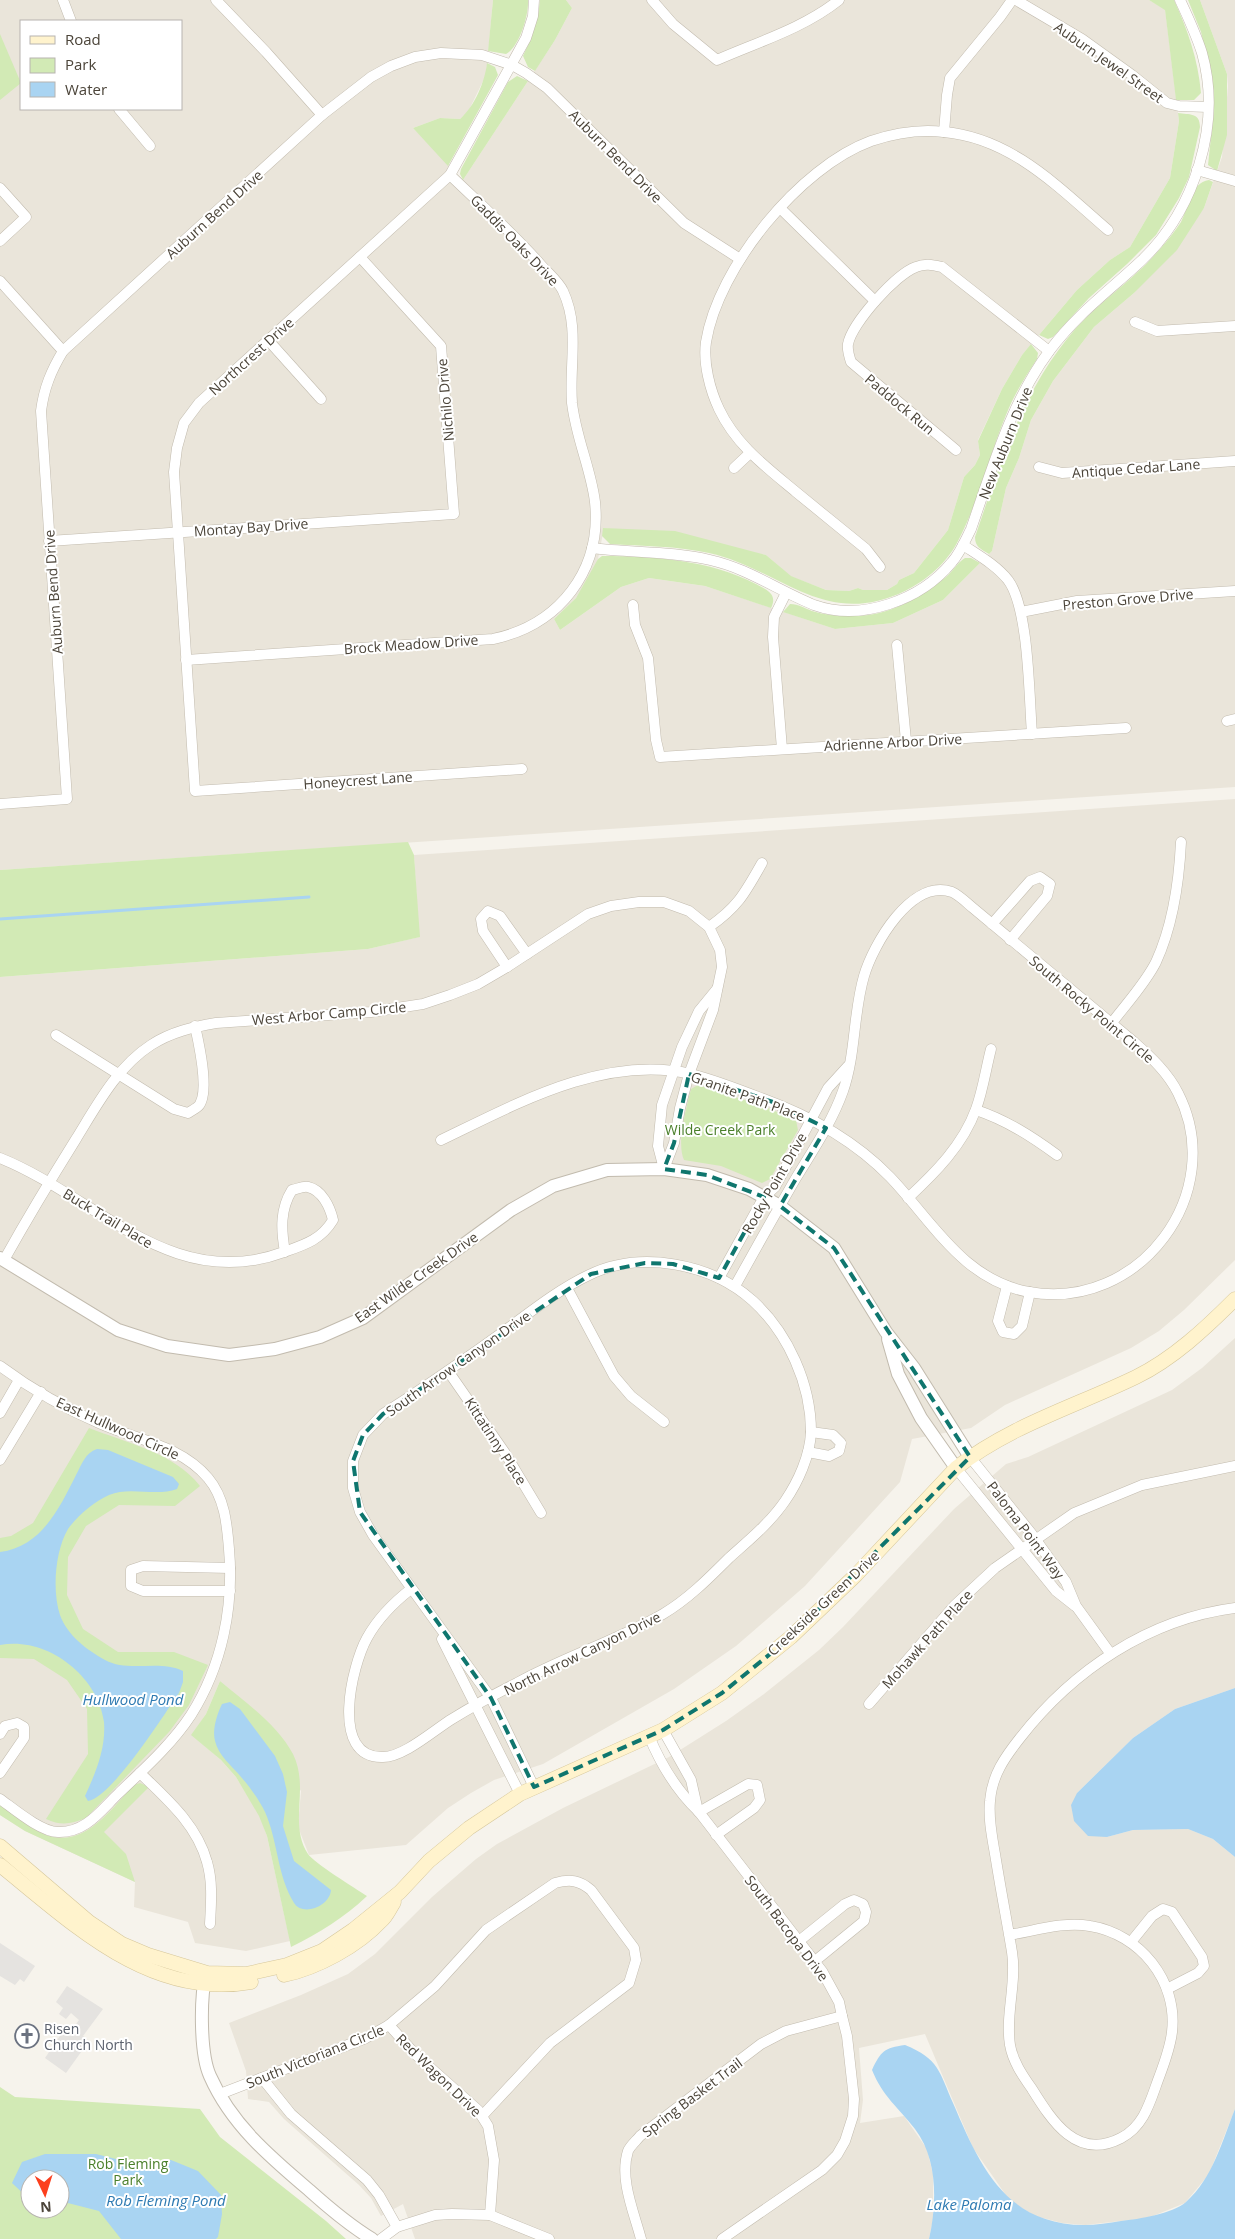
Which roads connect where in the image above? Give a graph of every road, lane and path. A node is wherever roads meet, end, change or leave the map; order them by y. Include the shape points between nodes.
1 (63, 0) edge
2 (216, 0) edge
3 (534, 0) edge
4 (652, 0) edge
5 (839, 0) edge
6 (1012, 0) edge
7 (1016, 0) edge
8 (1180, 0) edge
9 (71, 20) edge
10 (512, 65) junction
11 (1208, 107) junction
12 (120, 110) edge
13 (322, 115) junction
14 (944, 132) junction
15 (150, 146) dead end
16 (1198, 170) junction
17 (450, 175) junction
18 (1235, 181) edge
19 (0, 188) edge
20 (781, 209) junction
21 (1108, 230) dead end
22 (0, 241) edge
23 (360, 257) junction
24 (740, 259) junction
25 (0, 281) edge
26 (875, 301) junction
27 (1136, 322) dead end
28 (1235, 326) edge
29 (268, 340) junction
30 (1049, 351) junction
31 (63, 352) junction
32 (321, 399) dead end
33 (956, 450) dead end
34 (750, 453) junction
35 (1235, 461) edge
36 (1039, 467) dead end
37 (734, 468) dead end
38 (454, 514) joint
39 (178, 532) junction
40 (49, 541) junction
41 (963, 545) junction
42 (592, 548) junction
43 (880, 567) dead end
44 (1235, 591) edge
45 (786, 593) junction
46 (633, 605) dead end
47 (1021, 612) junction
48 (897, 645) dead end
49 (186, 660) junction
50 (1126, 728) dead end
51 (1032, 734) junction
52 (906, 741) junction
53 (782, 749) junction
54 (522, 769) dead end
55 (195, 791) joint
56 (0, 804) edge
57 (1181, 842) dead end
58 (762, 863) dead end
59 (952, 892) joint
60 (992, 924) junction
61 (709, 927) junction
62 (1010, 940) junction
63 (527, 954) junction
64 (507, 967) junction
65 (719, 986) junction
66 (1111, 1024) junction
67 (195, 1026) junction
68 (56, 1035) dead end
69 (991, 1049) dead end
70 (849, 1066) junction
71 (673, 1072) junction
72 (689, 1074) junction
73 (118, 1075) junction
74 (976, 1110) junction
75 (811, 1118) junction
76 (826, 1128) junction
77 (441, 1140) dead end
78 (1057, 1155) dead end
79 (0, 1158) edge
80 (664, 1168) junction
81 (49, 1183) junction
82 (764, 1197) junction
83 (908, 1198) junction
84 (780, 1206) junction
85 (285, 1252) junction
86 (2, 1259) edge
87 (719, 1278) junction
88 (735, 1286) junction
89 (1007, 1286) junction
90 (567, 1288) junction
91 (1030, 1292) junction
92 (1235, 1300) edge
93 (886, 1332) junction
94 (0, 1366) edge
95 (448, 1371) junction
96 (19, 1380) junction
97 (41, 1392) junction
98 (0, 1413) edge
99 (664, 1422) dead end
100 (811, 1432) junction
101 (808, 1452) junction
102 (970, 1457) junction
103 (0, 1460) edge
104 (1235, 1466) edge
105 (956, 1468) junction
106 (541, 1514) dead end
107 (1035, 1539) junction
108 (1022, 1547) junction
109 (230, 1568) junction
110 (411, 1589) junction
111 (230, 1591) junction
112 (1076, 1606) junction
113 (1235, 1608) edge
114 (429, 1613) junction
115 (1110, 1653) junction
116 (491, 1698) junction
117 (869, 1704) dead end
118 (476, 1706) junction
119 (663, 1730) junction
120 (0, 1734) edge
121 (648, 1736) junction
122 (0, 1773) edge
123 (140, 1773) junction
124 (534, 1787) junction
125 (520, 1794) junction
126 (0, 1799) edge
127 (698, 1812) junction
128 (716, 1835) junction
129 (0, 1846) edge
130 (0, 1865) edge
131 (210, 1924) dead end
132 (1009, 1935) junction
133 (799, 1941) junction
134 (1130, 1942) junction
135 (814, 1961) junction
136 (205, 1979) junction
137 (1167, 1989) junction
138 (842, 2016) junction
139 (389, 2025) junction
140 (262, 2078) junction
141 (220, 2094) junction
142 (482, 2116) junction
143 (490, 2216) junction
144 (350, 2226) junction
145 (398, 2227) junction
146 (359, 2239) edge
147 (372, 2239) edge
148 (381, 2239) edge
149 (549, 2239) edge
150 (641, 2239) edge
151 (722, 2239) edge

1 - 9 street
2 - 13 street
3 - 10 street, Northcrest Drive via 526,38
4 - 5 street via 673,24 717,60 796,26
6 - 14 street via 950,78
7 - 11 street, Auburn Jewel Street via 1082,39 1167,103
8 - 11 street, New Auburn Drive via 1202,53
10 - 13 street, Auburn Bend Drive via 462,52 415,57 371,77
10 - 17 street, Northcrest Drive
10 - 24 street, Auburn Bend Drive via 547,88 684,223
11 - 16 street, New Auburn Drive
12 - 15 street
13 - 31 street, Auburn Bend Drive
14 - 20 street via 893,134 844,154 805,183
14 - 21 street via 995,144 1024,160
16 - 18 street
16 - 30 street, New Auburn Drive via 1162,237 1142,260 1096,299
17 - 23 street, Northcrest Drive
17 - 42 street, Gaddis Oaks Drive via 517,238 562,289 569,304 574,330 571,381 574,419 596,518
19 - 22 street via 26,217
20 - 24 street
20 - 26 street
23 - 29 street, Northcrest Drive
23 - 38 street, Nichilo Drive via 440,346
24 - 34 street via 714,313 706,344 708,376 719,408 732,433
25 - 31 street
26 - 30 street via 904,273 917,266 942,267
26 - 33 street, Paddock Run via 848,343 848,355 852,362
27 - 28 street via 1157,331
29 - 32 street
29 - 39 street, Northcrest Drive via 199,403 184,423 174,472
30 - 41 street, New Auburn Drive via 1012,418
31 - 40 street, Auburn Bend Drive via 49,373 41,411
34 - 37 street
34 - 43 street via 866,549
35 - 36 street, Antique Cedar Lane via 1062,473
38 - 39 street, Montay Bay Drive
39 - 40 street, Montay Bay Drive
39 - 49 street, Northcrest Drive
40 - 56 street, Auburn Bend Drive via 67,799
41 - 45 street, New Auburn Drive via 952,563 931,582 886,605 864,610 841,610 816,605
41 - 47 street via 998,569 1008,581
42 - 45 street, New Auburn Drive via 710,560 744,571
42 - 49 street, Brock Meadow Drive via 582,576 563,602 538,622 508,636
44 - 47 street, Preston Grove Drive via 1076,601
45 - 53 street via 774,617 773,637
46 - 53 street, Adrienne Arbor Drive via 635,625 648,658 660,757
47 - 51 street
48 - 52 street
49 - 55 street, Northcrest Drive
50 - 51 street, Adrienne Arbor Drive
51 - 52 street, Adrienne Arbor Drive
52 - 53 street, Adrienne Arbor Drive
54 - 55 street, Honeycrest Lane
57 - 66 street via 1175,900 1156,962
58 - 61 street via 743,897 728,914
59 - 60 street, South Rocky Point Circle
59 - 70 street, Rocky Point Drive via 936,891 921,895 906,905 874,950 864,976
60 - 62 street, South Rocky Point Circle
60 - 62 street via 1030,881 1040,877 1050,884 1047,896
61 - 63 street, West Arbor Camp Circle via 689,911 664,902 611,906 588,914
61 - 65 street, West Arbor Camp Circle via 720,950
62 - 66 street, South Rocky Point Circle
63 - 64 street, West Arbor Camp Circle
63 - 64 street via 500,916 488,911 481,919 483,931
64 - 67 street, West Arbor Camp Circle via 450,996 398,1009
65 - 71 street via 699,1011
65 - 72 street, West Arbor Camp Circle
66 - 91 street, South Rocky Point Circle via 1159,1065 1178,1094 1190,1127 1192,1162 1188,1194 1164,1239 1121,1277 1093,1288 1063,1294
67 - 73 street, West Arbor Camp Circle via 151,1045
67 - 73 street via 204,1095 199,1106 188,1113 174,1109
68 - 73 street
69 - 74 street
70 - 75 street, Rocky Point Drive via 828,1088
70 - 76 street, Rocky Point Drive via 843,1091
71 - 72 street, Granite Path Place
71 - 77 street, Granite Path Place via 623,1071 596,1076 520,1102
71 - 80 street via 661,1113 658,1146
72 - 75 street, Granite Path Place
72 - 80 street, West Arbor Camp Circle via 674,1143
73 - 81 street, West Arbor Camp Circle
74 - 78 street via 1028,1134
74 - 83 street via 944,1163
75 - 76 street, Granite Path Place
75 - 82 street, Rocky Point Drive via 775,1187
76 - 83 street, Granite Path Place via 890,1176
76 - 84 street, Rocky Point Drive
79 - 81 street, Buck Trail Place
80 - 82 street, East Wilde Creek Drive via 707,1175 749,1188
80 - 86 street, East Wilde Creek Drive via 607,1170 553,1186 510,1210 363,1318 320,1337 275,1349 229,1355 167,1346 118,1330
81 - 85 street, Buck Trail Place via 144,1241 194,1260 244,1263
81 - 86 street, West Arbor Camp Circle
82 - 84 street, East Wilde Creek Drive
82 - 87 street, Rocky Point Drive
83 - 89 street, Granite Path Place via 960,1258 981,1274
84 - 88 street, Rocky Point Drive
84 - 93 street, East Wilde Creek Drive via 834,1248
85 - 85 street, Buck Trail Place via 282,1236 285,1201 292,1190 306,1187 318,1192 331,1209 333,1220 326,1232
87 - 88 street, North Arrow Canyon Drive
87 - 90 street, South Arrow Canyon Drive via 673,1264 646,1263 618,1266 591,1274
88 - 100 street, North Arrow Canyon Drive via 771,1319 786,1341 803,1379
89 - 91 street, South Rocky Point Circle
89 - 91 street via 998,1321 1003,1332 1014,1334 1022,1326
90 - 95 street, South Arrow Canyon Drive
90 - 99 street via 614,1376 631,1396
92 - 102 main road, Creekside Green Drive via 1206,1329 1138,1376 1005,1436
93 - 102 street via 914,1368
93 - 105 street via 898,1374 921,1418
94 - 96 street, East Hullwood Circle
95 - 106 street, Kittatinny Place
95 - 110 street, South Arrow Canyon Drive via 383,1414 363,1435 353,1460 354,1488 360,1512
96 - 97 street, East Hullwood Circle
96 - 98 street
97 - 103 street
97 - 109 street, East Hullwood Circle via 102,1424 166,1448 190,1461 208,1478 220,1497
100 - 101 street, North Arrow Canyon Drive
100 - 101 street via 833,1435 841,1443 839,1451 829,1456
101 - 116 street, North Arrow Canyon Drive via 797,1481 768,1522 692,1594 632,1631 518,1682
102 - 105 main road, Creekside Green Drive
102 - 107 street, Paloma Point Way
104 - 107 street, Mohawk Path Place via 1169,1478 1124,1491 1074,1512
105 - 108 street, Paloma Point Way
105 - 119 main road, Creekside Green Drive via 856,1575 791,1637 722,1693
107 - 108 street, Mohawk Path Place
107 - 112 street, Paloma Point Way via 1066,1582
108 - 112 street, Paloma Point Way via 1056,1590
108 - 117 street, Mohawk Path Place via 954,1606
109 - 111 street, East Hullwood Circle
109 - 111 street via 143,1566 131,1570 131,1586 143,1591
110 - 114 street, South Arrow Canyon Drive
110 - 118 street, North Arrow Canyon Drive via 378,1619 355,1664 349,1708 350,1729 356,1744 369,1755 384,1758 406,1750
111 - 123 street, East Hullwood Circle via 227,1620 208,1684 190,1716
112 - 115 street, Paloma Point Way
113 - 115 street via 1173,1622
114 - 116 street, South Arrow Canyon Drive
114 - 118 street, South Arrow Canyon Drive
115 - 132 street via 1048,1705 1000,1764 990,1799 990,1823
116 - 118 street, North Arrow Canyon Drive
116 - 124 street, South Arrow Canyon Drive
118 - 125 street, South Arrow Canyon Drive
119 - 121 main road, Creekside Green Drive
119 - 127 street, South Bacopa Drive via 691,1780
120 - 122 street via 5,1726 17,1723 24,1727 24,1738
121 - 124 main road, Creekside Green Drive
121 - 127 street, South Bacopa Drive via 665,1771
123 - 126 street, East Hullwood Circle via 89,1823 73,1831 56,1832 40,1826
123 - 131 street via 183,1816 198,1836 208,1863
124 - 125 main road, Creekside Green Drive
125 - 136 main road, Creekside Green Drive via 468,1828 429,1861 400,1892 322,1951 287,1965
127 - 128 street, South Bacopa Drive
127 - 128 street via 748,1784 758,1785 760,1800 754,1808
128 - 133 street, South Bacopa Drive
129 - 136 main road, Creekside Green Drive via 89,1922 122,1944
130 - 136 main road, Creekside Green Drive via 83,1932 143,1969 176,1980
132 - 134 street via 1056,1927 1089,1926 1120,1935
132 - 137 street via 1013,1974 1009,2037 1017,2067 1050,2119 1066,2135 1090,2144 1116,2141 1131,2132 1145,2114 1168,2052 1172,2015
133 - 135 street, South Bacopa Drive
133 - 135 street via 845,1904 854,1900 863,1904 866,1912 864,1921
134 - 137 street via 1156,1968
134 - 137 street via 1152,1916 1164,1909 1172,1912 1202,1957 1204,1966 1198,1973
135 - 138 street, South Bacopa Drive via 839,2002
136 - 141 street via 204,2048 209,2075
138 - 150 street, Spring Basket Trail via 786,2030 761,2044 640,2136 628,2149 627,2185
138 - 151 street, South Bacopa Drive via 854,2099 853,2116 845,2141 822,2170
139 - 140 street, South Victoriana Circle via 366,2038
139 - 142 street, Red Wagon Drive via 415,2054 449,2082
139 - 142 street, South Victoriana Circle via 435,1986 486,1930 554,1882 567,1879 583,1883 634,1948 636,1960 629,1983 550,2044
140 - 141 street, South Victoriana Circle
140 - 145 street via 291,2114 367,2180
141 - 144 street via 238,2123 268,2156
142 - 143 street, Red Wagon Drive via 488,2126 494,2160
143 - 145 street via 435,2215
143 - 149 street
144 - 146 street
144 - 147 street
145 - 148 street

